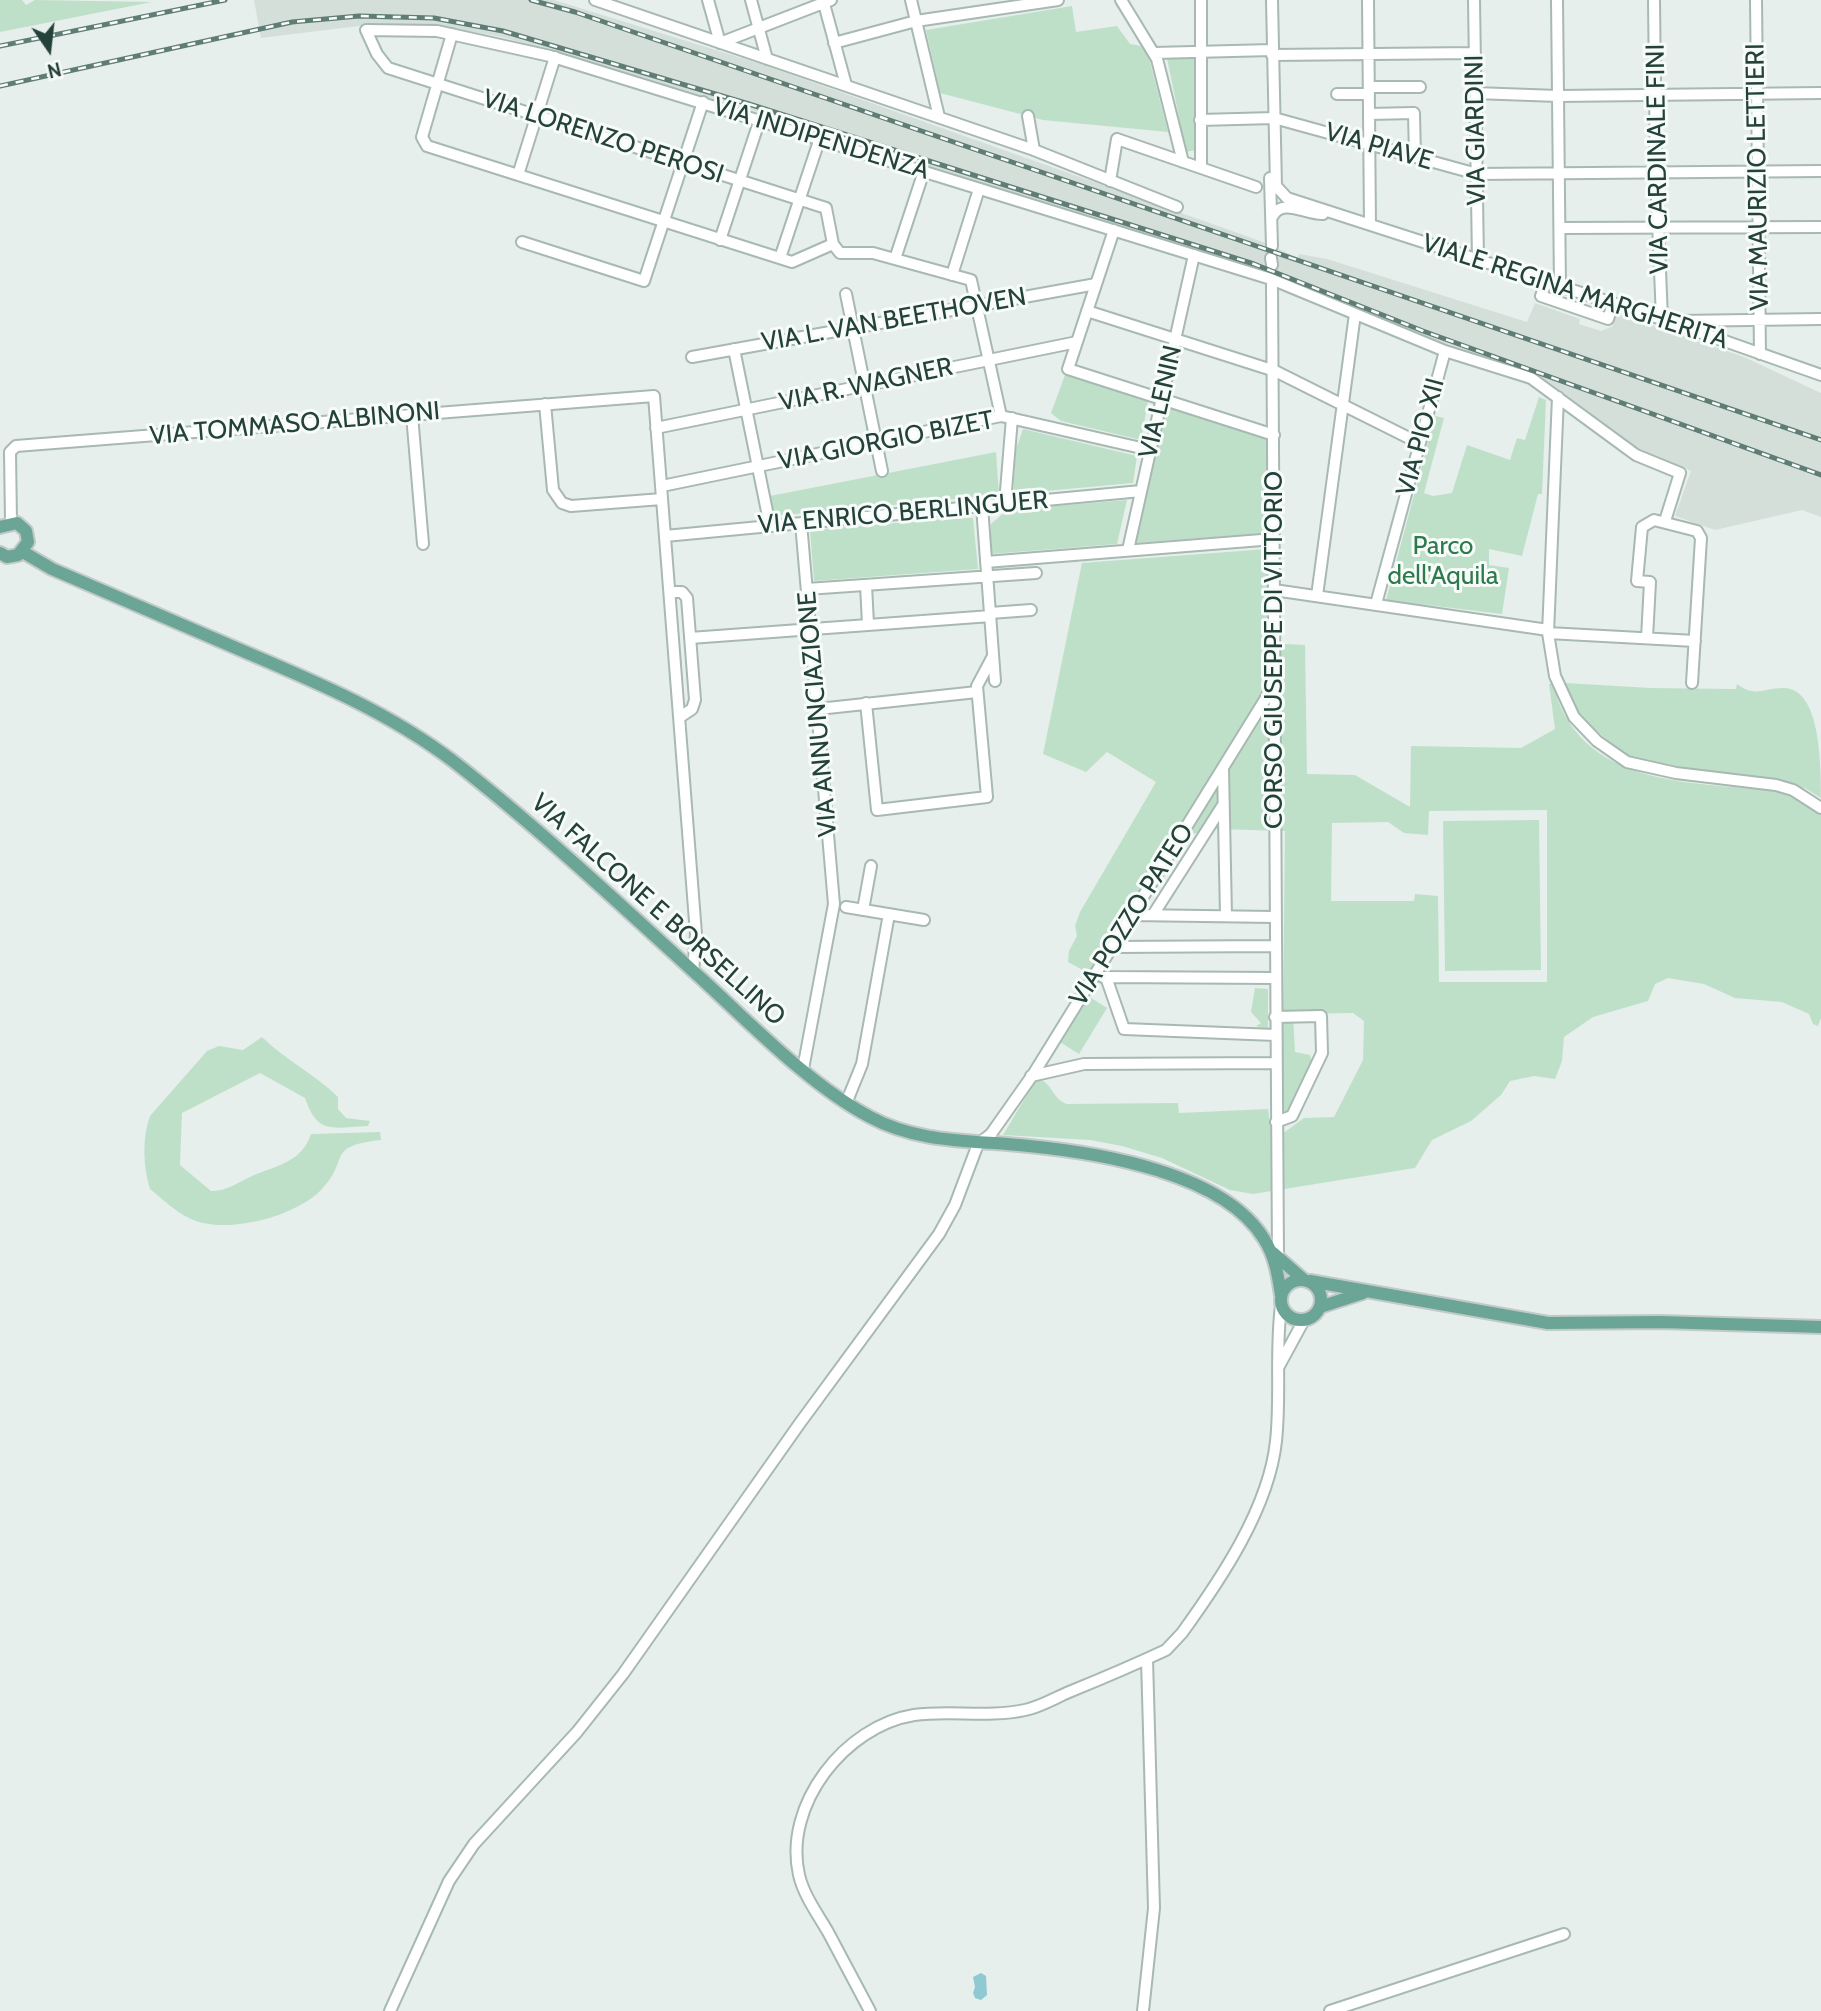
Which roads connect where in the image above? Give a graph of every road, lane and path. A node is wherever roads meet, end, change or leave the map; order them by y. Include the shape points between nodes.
1 (595, 0) edge
2 (632, 0) edge
3 (708, 0) edge
4 (751, 0) edge
5 (911, 0) edge
6 (1058, 0) edge
7 (1121, 0) edge
8 (1201, 0) edge
9 (1272, 0) edge
10 (1368, 0) edge
11 (1474, 0) edge
12 (1557, 0) edge
13 (1654, 0) edge
14 (1756, 0) edge
15 (826, 1) edge
16 (993, 5) edge
17 (636, 14) junction
18 (916, 21) junction
19 (759, 27) junction
20 (366, 30) joint
21 (452, 34) junction
22 (720, 43) junction
23 (834, 43) junction
24 (1200, 52) junction
25 (1154, 53) junction
26 (1272, 53) junction
27 (1368, 54) junction
28 (1475, 54) junction
29 (555, 57) junction
30 (767, 59) junction
31 (438, 85) junction
32 (846, 85) junction
33 (1419, 88) dead end
34 (1369, 91) junction
35 (1475, 93) junction
36 (1758, 93) junction
37 (1821, 93) edge
38 (1337, 94) dead end
39 (1655, 94) junction
40 (1558, 96) junction
41 (703, 102) junction
42 (1369, 114) junction
43 (537, 116) junction
44 (1028, 116) dead end
45 (939, 117) junction
46 (1274, 118) junction
47 (760, 119) junction
48 (1199, 120) junction
49 (820, 138) junction
50 (1369, 145) junction
51 (1034, 150) junction
52 (1415, 157) junction
53 (1274, 158) junction
54 (683, 162) junction
55 (1183, 162) junction
56 (1201, 168) junction
57 (923, 171) junction
58 (1821, 171) edge
59 (1759, 172) junction
60 (1656, 173) junction
61 (1477, 174) junction
62 (1559, 174) junction
63 (518, 175) junction
64 (739, 181) junction
65 (1110, 181) junction
66 (1256, 187) dead end
67 (979, 189) junction
68 (799, 201) junction
69 (1177, 207) dead end
70 (1328, 214) junction
71 (1272, 217) junction
72 (663, 223) junction
73 (1370, 225) junction
74 (1658, 227) junction
75 (1758, 227) junction
76 (1821, 227) edge
77 (1560, 228) junction
78 (1114, 230) junction
79 (720, 240) junction
80 (522, 242) dead end
81 (833, 244) junction
82 (1194, 255) junction
83 (1271, 256) dead end
84 (780, 258) junction
85 (895, 259) junction
86 (1478, 261) junction
87 (952, 275) junction
88 (1271, 281) junction
89 (1546, 283) junction
90 (1096, 284) junction
91 (1560, 288) junction
92 (846, 294) dead end
93 (976, 304) junction
94 (1613, 304) junction
95 (1087, 311) junction
96 (1355, 314) junction
97 (1821, 319) edge
98 (1665, 320) junction
99 (1760, 320) junction
100 (851, 327) junction
101 (1175, 339) junction
102 (1077, 342) junction
103 (734, 349) junction
104 (1445, 351) junction
105 (1760, 354) junction
106 (692, 357) dead end
107 (988, 359) junction
108 (1275, 371) junction
109 (1821, 375) edge
110 (863, 384) junction
111 (1558, 397) junction
112 (1161, 399) junction
113 (1343, 403) junction
114 (545, 404) junction
115 (746, 410) junction
116 (412, 415) junction
117 (1007, 417) junction
118 (656, 428) junction
119 (1274, 435) junction
120 (876, 442) junction
121 (1419, 443) junction
122 (1150, 450) junction
123 (758, 467) junction
124 (882, 471) dead end
125 (662, 486) junction
126 (1141, 491) junction
127 (662, 499) junction
128 (1006, 503) junction
129 (982, 506) junction
130 (1665, 521) junction
131 (801, 523) junction
132 (6, 524) edge
133 (770, 526) junction
134 (665, 536) junction
135 (1274, 539) junction
136 (424, 544) dead end
137 (1128, 550) junction
138 (23, 552) junction
139 (0, 553) edge
140 (986, 562) junction
141 (1036, 573) dead end
142 (988, 576) junction
143 (866, 585) junction
144 (807, 589) junction
145 (1274, 590) junction
146 (670, 592) junction
147 (1317, 596) junction
148 (1376, 604) junction
149 (1031, 610) dead end
150 (990, 614) junction
151 (869, 625) junction
152 (810, 629) junction
153 (1548, 632) junction
154 (690, 638) junction
155 (1647, 639) junction
156 (1695, 641) junction
157 (993, 656) junction
158 (1275, 677) junction
159 (995, 681) dead end
160 (1692, 684) dead end
161 (977, 692) junction
162 (866, 703) junction
163 (818, 709) junction
164 (680, 717) junction
165 (1223, 768) junction
166 (1224, 803) junction
167 (1821, 808) edge
168 (871, 866) dead end
169 (846, 907) dead end
170 (863, 910) junction
171 (889, 914) junction
172 (1131, 915) junction
173 (1153, 915) junction
174 (1226, 916) junction
175 (1274, 917) junction
176 (924, 920) dead end
177 (1275, 946) junction
178 (1112, 947) junction
179 (693, 971) junction
180 (1093, 977) junction
181 (1107, 977) junction
182 (1275, 978) junction
183 (1275, 1017) junction
184 (1275, 1035) junction
185 (1275, 1063) junction
186 (803, 1069) junction
187 (1031, 1076) junction
188 (847, 1101) junction
189 (1276, 1122) junction
190 (978, 1144) junction
191 (1274, 1254) junction
192 (1307, 1280) junction
193 (1367, 1292) junction
194 (1281, 1301) junction
195 (1320, 1307) junction
196 (1304, 1320) junction
197 (1821, 1327) edge
198 (1278, 1368) junction
199 (1147, 1659) junction
200 (1564, 1934) dead end
201 (390, 2011) edge
202 (870, 2011) edge
203 (1143, 2011) edge
204 (1330, 2011) edge

1 - 17 street
2 - 17 street
3 - 22 street
4 - 19 street
5 - 18 street
6 - 16 street
7 - 25 street
8 - 24 street
9 - 26 street
10 - 27 street
11 - 28 street, VIA GIARDINI
12 - 40 street
13 - 39 street, VIA CARDINALE FINI
14 - 36 street, VIA MAURIZIO LETTIERI
15 - 19 street
15 - 23 street
16 - 18 street
17 - 22 street
18 - 23 street
18 - 45 street
19 - 22 street
19 - 30 street
20 - 21 street, VIA INDIPENDENZA
20 - 31 street, VIA LORENZO PEROSI via 388,68
21 - 29 street, VIA INDIPENDENZA
21 - 31 street
22 - 30 street
23 - 32 street
24 - 25 street
24 - 26 street
24 - 48 street
25 - 55 street
26 - 27 street
26 - 46 street
27 - 28 street
27 - 34 street
28 - 35 street, VIA GIARDINI
29 - 41 street, VIA INDIPENDENZA
29 - 43 street
30 - 32 street
31 - 43 street, VIA LORENZO PEROSI
31 - 63 street via 423,140 427,146
32 - 45 street
33 - 34 street
34 - 38 street
34 - 42 street
35 - 40 street
35 - 61 street, VIA GIARDINI
36 - 37 street
36 - 39 street
36 - 59 street, VIA MAURIZIO LETTIERI
39 - 40 street
39 - 60 street, VIA CARDINALE FINI
40 - 62 street
41 - 47 street, VIA INDIPENDENZA
41 - 54 street
42 - 50 street
42 - 52 street via 1414,113
43 - 54 street, VIA LORENZO PEROSI
43 - 63 street
44 - 51 street
45 - 51 street
46 - 48 street, VIA PIAVE
46 - 50 street, VIA PIAVE
46 - 53 street
47 - 49 street, VIA INDIPENDENZA
47 - 64 street
48 - 56 street
49 - 57 street, VIA INDIPENDENZA
49 - 68 street
50 - 52 street, VIA PIAVE
50 - 73 street
51 - 65 street
52 - 61 street, VIA PIAVE
53 - 70 street, VIALE REGINA MARGHERITA via 1279,191
53 - 71 street via 1270,168
54 - 64 street, VIA LORENZO PEROSI
54 - 72 street
55 - 56 street
55 - 65 street via 1117,139
56 - 66 street
57 - 67 street, VIA INDIPENDENZA
57 - 85 street
58 - 59 street, VIA PIAVE
59 - 60 street, VIA PIAVE
59 - 75 street, VIA MAURIZIO LETTIERI
60 - 62 street, VIA PIAVE
60 - 74 street, VIA CARDINALE FINI
61 - 62 street, VIA PIAVE
61 - 86 street, VIA GIARDINI
62 - 77 street
63 - 72 street
64 - 68 street, VIA LORENZO PEROSI
64 - 79 street
65 - 69 street
67 - 78 street, VIA INDIPENDENZA
67 - 87 street
68 - 81 street, VIA LORENZO PEROSI via 826,208
68 - 84 street
70 - 71 street, VIALE REGINA MARGHERITA via 1286,207
70 - 73 street, VIALE REGINA MARGHERITA
71 - 83 street
72 - 79 street
72 - 80 street via 644,281
73 - 86 street, VIALE REGINA MARGHERITA
74 - 75 street
74 - 77 street
74 - 98 street, VIA CARDINALE FINI
75 - 76 street
75 - 99 street, VIA MAURIZIO LETTIERI
77 - 91 street
78 - 82 street, VIA INDIPENDENZA
78 - 90 street
79 - 84 street
81 - 84 street via 799,261
81 - 85 street via 842,254 867,251
82 - 88 street, VIA INDIPENDENZA
82 - 101 street, VIA LENIN
85 - 87 street
86 - 89 street, VIALE REGINA MARGHERITA
87 - 93 street via 971,280
88 - 96 street, VIA INDIPENDENZA
88 - 108 street, CORSO GIUSEPPE DI VITTORIO
89 - 91 street, VIALE REGINA MARGHERITA
89 - 94 street via 1541,296 1608,319
90 - 93 street, VIA L. VAN BEETHOVEN
90 - 95 street
91 - 94 street, VIALE REGINA MARGHERITA
92 - 100 street
93 - 100 street, VIA L. VAN BEETHOVEN
93 - 107 street
94 - 98 street, VIALE REGINA MARGHERITA
95 - 101 street
95 - 102 street
96 - 104 street, VIA INDIPENDENZA
96 - 113 street
97 - 99 street
98 - 99 street
98 - 105 street, VIALE REGINA MARGHERITA
99 - 105 street, VIA MAURIZIO LETTIERI
100 - 103 street, VIA L. VAN BEETHOVEN
100 - 110 street
101 - 108 street
101 - 112 street, VIA LENIN
102 - 107 street, VIA R. WAGNER
102 - 112 street via 1068,369
103 - 106 street, VIA L. VAN BEETHOVEN
103 - 115 street
104 - 111 street, VIA INDIPENDENZA via 1531,378
104 - 121 street, VIA PIO XII
105 - 109 street, VIALE REGINA MARGHERITA
107 - 110 street, VIA R. WAGNER
107 - 117 street
108 - 113 street
108 - 119 street, CORSO GIUSEPPE DI VITTORIO
110 - 115 street, VIA R. WAGNER
110 - 120 street
111 - 130 street, VIA INDIPENDENZA via 1636,455 1680,473
111 - 153 street
112 - 119 street
112 - 122 street, VIA LENIN
113 - 121 street
113 - 147 street
114 - 116 street, VIA TOMMASO ALBINONI
114 - 118 street, VIA TOMMASO ALBINONI via 653,396
114 - 127 street via 553,490 562,503
115 - 118 street, VIA R. WAGNER
115 - 123 street
116 - 132 street, VIA TOMMASO ALBINONI via 16,446 10,452
116 - 136 street
117 - 120 street, VIA GIORGIO BIZET
117 - 122 street, VIA GIORGIO BIZET
117 - 128 street
118 - 125 street
119 - 135 street, CORSO GIUSEPPE DI VITTORIO
120 - 123 street, VIA GIORGIO BIZET
120 - 124 street
121 - 148 street, VIA PIO XII
122 - 126 street, VIA LENIN
123 - 125 street, VIA GIORGIO BIZET
123 - 133 street
125 - 127 street
126 - 128 street, VIA ENRICO BERLINGUER
126 - 137 street, VIA LENIN
127 - 134 street
128 - 129 street, VIA ENRICO BERLINGUER
129 - 131 street, VIA ENRICO BERLINGUER
129 - 140 street
130 - 155 street via 1651,520 1641,531 1637,581 1650,582
130 - 156 street via 1701,535
131 - 133 street, VIA ENRICO BERLINGUER
131 - 144 street, VIA ANNUNCIAZIONE
132 - 138 main road via 22,526 28,536
133 - 134 street, VIA ENRICO BERLINGUER
134 - 146 street
135 - 137 street
135 - 145 street, CORSO GIUSEPPE DI VITTORIO
137 - 140 street
138 - 139 main road via 13,557
138 - 179 main road, VIA FALCONE E BORSELLINO via 390,719 449,758 504,803
140 - 142 street
141 - 142 street
142 - 143 street
142 - 150 street
143 - 144 street
143 - 151 street
144 - 152 street, VIA ANNUNCIAZIONE
145 - 147 street
145 - 158 street, CORSO GIUSEPPE DI VITTORIO
146 - 154 street via 685,594
146 - 164 street
147 - 148 street
148 - 153 street
149 - 150 street
150 - 151 street
150 - 157 street
151 - 152 street
152 - 154 street
152 - 163 street, VIA ANNUNCIAZIONE
153 - 155 street
153 - 167 street via 1555,676 1568,708 1590,734 1627,762 1776,785
154 - 164 street via 695,700 692,709
155 - 156 street
156 - 160 street
157 - 159 street
157 - 161 street
158 - 165 street, VIA POZZO PATEO
158 - 175 street, CORSO GIUSEPPE DI VITTORIO
161 - 162 street
161 - 162 street via 987,797 877,810
162 - 163 street
163 - 186 street, VIA ANNUNCIAZIONE via 834,904
164 - 179 street via 696,934
165 - 166 street
165 - 172 street, VIA POZZO PATEO
166 - 173 street, VIA POZZO PATEO
166 - 174 street
168 - 170 street
169 - 170 street
170 - 171 street
171 - 176 street
171 - 188 street via 862,1063
172 - 173 street
172 - 178 street, VIA POZZO PATEO
173 - 174 street
174 - 175 street
175 - 177 street, CORSO GIUSEPPE DI VITTORIO
177 - 178 street
177 - 182 street, CORSO GIUSEPPE DI VITTORIO
178 - 180 street, VIA POZZO PATEO
179 - 186 main road, VIA FALCONE E BORSELLINO
180 - 181 street
180 - 187 street, VIA POZZO PATEO
181 - 182 street
181 - 184 street via 1124,1029
182 - 183 street, CORSO GIUSEPPE DI VITTORIO
183 - 184 street, CORSO GIUSEPPE DI VITTORIO
183 - 189 street via 1321,1016 1322,1049 1292,1116
184 - 185 street, CORSO GIUSEPPE DI VITTORIO
185 - 187 street via 1084,1064
185 - 189 street, CORSO GIUSEPPE DI VITTORIO
186 - 188 main road, VIA FALCONE E BORSELLINO
187 - 190 street, VIA POZZO PATEO via 992,1134
188 - 190 main road, VIA FALCONE E BORSELLINO via 898,1129
189 - 191 street, CORSO GIUSEPPE DI VITTORIO
190 - 191 main road, VIA FALCONE E BORSELLINO via 1087,1154 1177,1178 1229,1203 1259,1231
190 - 201 street via 955,1205 921,1260 623,1674 577,1732 474,1844 449,1881
191 - 192 main road, VIA FALCONE E BORSELLINO
191 - 194 main road, VIA FALCONE E BORSELLINO
192 - 193 main road
192 - 194 main road via 1287,1285
192 - 195 main road via 1321,1295
193 - 195 main road
193 - 197 main road via 1548,1323
194 - 196 main road via 1293,1318
194 - 198 street
195 - 196 main road
196 - 198 street
198 - 199 street via 1276,1441 1259,1507 1182,1633 1166,1650
199 - 202 street via 1027,1710 915,1715 890,1721 847,1748 828,1769 804,1811 797,1853 799,1875
199 - 203 street via 1154,1908
200 - 204 street

